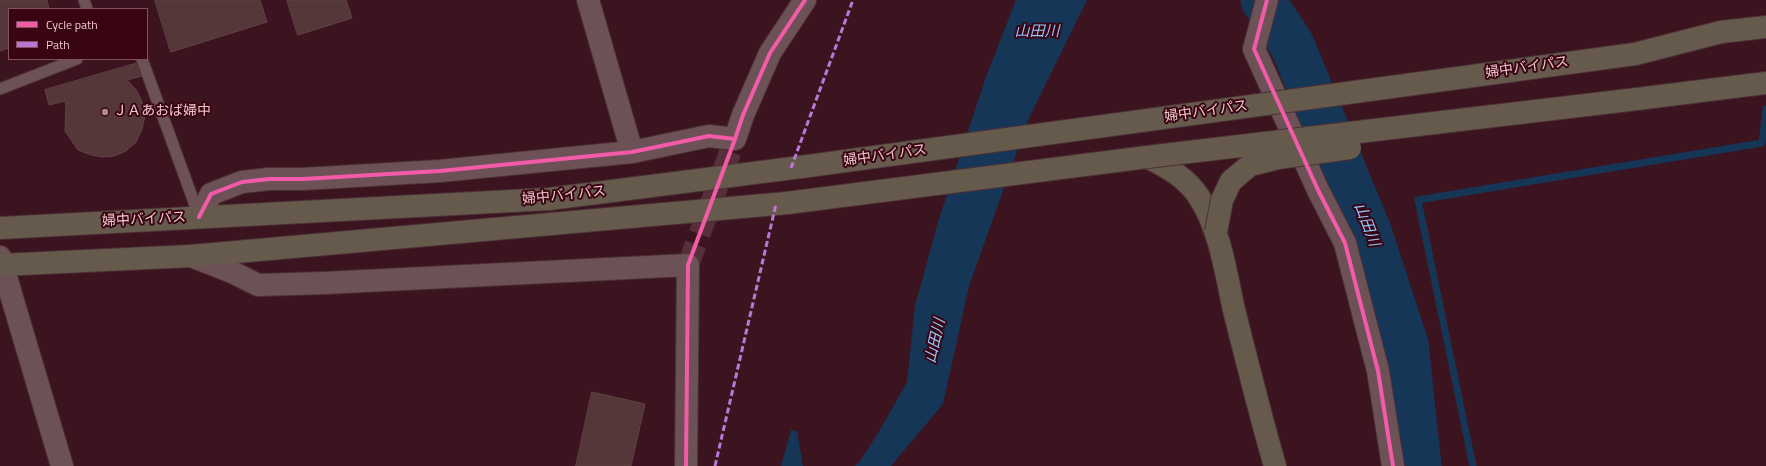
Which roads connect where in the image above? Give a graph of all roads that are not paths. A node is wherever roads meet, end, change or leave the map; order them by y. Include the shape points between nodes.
1 (588, 0) edge
2 (805, 0) edge
3 (1267, 0) edge
4 (1766, 27) edge
5 (1766, 38) edge
6 (1635, 54) junction
7 (74, 60) edge
8 (142, 60) edge
9 (1766, 83) edge
10 (0, 89) edge
11 (1457, 121) junction
12 (632, 152) junction
13 (1147, 157) junction
14 (199, 217) junction
15 (0, 228) edge
16 (1216, 232) junction
17 (191, 256) junction
18 (1, 262) edge
19 (62, 466) edge
20 (686, 466) edge
21 (1275, 466) edge
22 (1393, 466) edge

1 - 12 street
2 - 12 street via 770,53 735,139 709,136
3 - 22 street via 1254,50 1345,244 1378,371
4 - 6 highway via 1721,32
5 - 6 highway, 婦中バイパス
6 - 14 highway, 婦中バイパス, bridge via 549,199
7 - 10 lane
8 - 14 lane
9 - 11 highway, 婦中バイパス, bridge
11 - 13 highway, 婦中バイパス, bridge
11 - 16 highway, bridge via 1386,143 1278,158 1250,165 1231,181 1222,200
12 - 14 street via 440,171 242,182 211,194
13 - 16 highway, bridge via 1184,179 1200,197
13 - 17 highway, 婦中バイパス, bridge via 787,203
14 - 15 highway, 婦中バイパス
16 - 21 highway via 1255,396
17 - 18 highway, 婦中バイパス
17 - 20 street via 258,285 688,264
18 - 19 street

